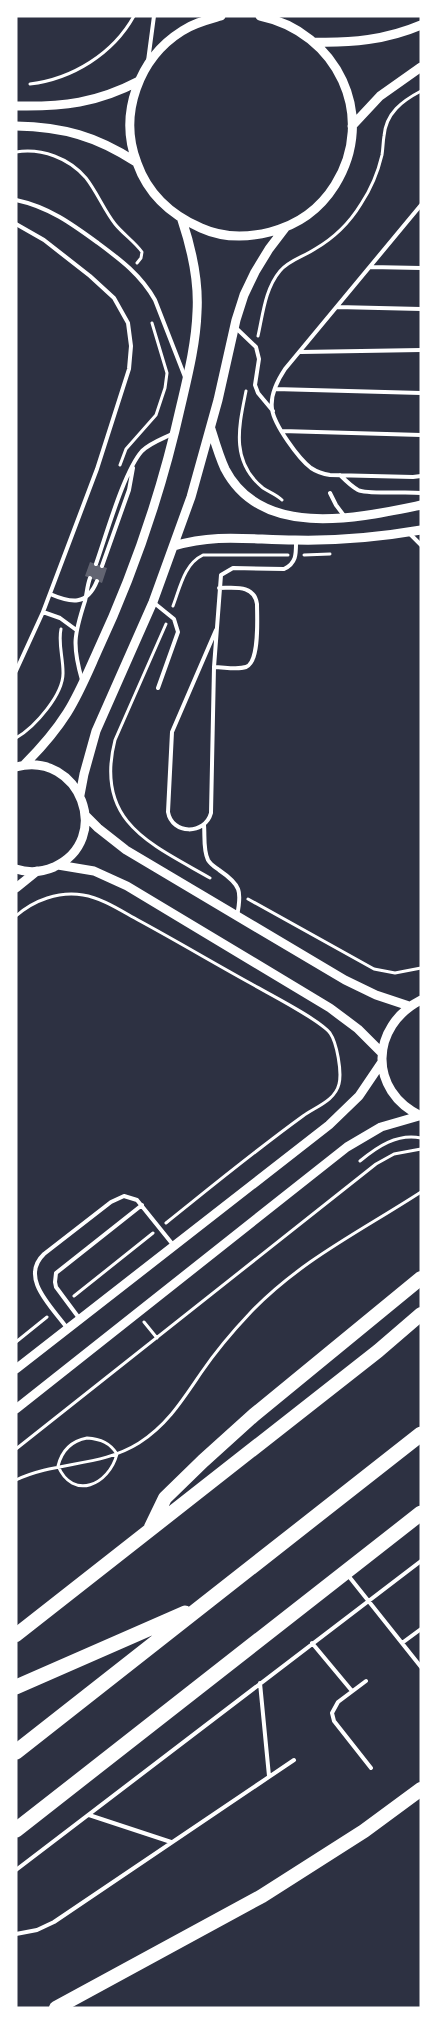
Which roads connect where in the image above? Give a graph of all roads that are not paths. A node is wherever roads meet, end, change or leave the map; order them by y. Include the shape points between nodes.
1 (154, 16) edge
2 (195, 16) edge
3 (221, 16) edge
4 (260, 16) edge
5 (286, 16) edge
6 (421, 25) edge
7 (189, 27) junction
8 (293, 28) junction
9 (314, 42) junction
10 (146, 67) junction
11 (421, 67) edge
12 (139, 82) junction
13 (16, 106) edge
14 (16, 126) edge
15 (352, 126) junction
16 (136, 162) junction
17 (16, 200) edge
18 (421, 206) edge
19 (182, 220) junction
20 (16, 224) edge
21 (285, 228) junction
22 (370, 267) junction
23 (421, 268) edge
24 (336, 308) junction
25 (421, 309) edge
26 (234, 326) junction
27 (421, 350) edge
28 (300, 352) junction
29 (186, 381) junction
30 (275, 388) junction
31 (421, 394) edge
32 (273, 411) junction
33 (211, 428) junction
34 (282, 431) junction
35 (174, 433) junction
36 (421, 435) edge
37 (132, 466) junction
38 (340, 475) junction
39 (421, 476) edge
40 (330, 493) dead end
41 (421, 493) edge
42 (421, 505) edge
43 (345, 517) junction
44 (421, 530) edge
45 (409, 532) junction
46 (296, 540) junction
47 (421, 545) edge
48 (174, 546) junction
49 (96, 564) dead end
50 (102, 566) dead end
51 (90, 578) dead end
52 (97, 581) dead end
53 (219, 588) junction
54 (50, 594) junction
55 (86, 598) junction
56 (154, 602) junction
57 (43, 612) junction
58 (75, 629) junction
59 (216, 630) junction
60 (214, 667) junction
61 (16, 671) edge
62 (83, 682) junction
63 (158, 688) dead end
64 (20, 766) edge
65 (80, 795) junction
66 (85, 815) junction
67 (204, 825) junction
68 (58, 865) junction
69 (16, 869) edge
70 (37, 871) junction
71 (16, 888) edge
72 (237, 916) junction
73 (421, 1000) edge
74 (410, 1006) junction
75 (382, 1057) junction
76 (420, 1116) edge
77 (142, 1205) junction
78 (174, 1246) junction
79 (421, 1278) edge
80 (421, 1314) edge
81 (80, 1319) junction
82 (68, 1329) junction
83 (16, 1369) edge
84 (16, 1409) edge
85 (421, 1434) edge
86 (421, 1513) edge
87 (148, 1532) junction
88 (421, 1561) edge
89 (345, 1572) junction
90 (368, 1601) junction
91 (202, 1606) junction
92 (421, 1629) edge
93 (16, 1635) edge
94 (312, 1643) junction
95 (402, 1643) junction
96 (421, 1667) edge
97 (366, 1681) dead end
98 (260, 1683) junction
99 (16, 1687) edge
100 (352, 1691) junction
101 (16, 1752) edge
102 (294, 1760) dead end
103 (371, 1768) dead end
104 (269, 1776) junction
105 (421, 1789) edge
106 (89, 1815) junction
107 (16, 1830) edge
108 (171, 1842) junction
109 (16, 1870) edge
110 (16, 1934) edge
111 (56, 2008) edge

1 - 10 lane
2 - 7 street
3 - 7 street
4 - 8 street
5 - 8 street
6 - 9 street via 372,39
7 - 10 street via 169,40
8 - 9 street
9 - 15 street via 336,67 348,92
10 - 12 street
11 - 15 street via 380,96
12 - 13 street via 75,105
12 - 16 street via 131,108 130,135
14 - 16 street via 74,132 96,139
15 - 21 street via 351,147 343,173 328,196 309,215
16 - 19 street via 162,204
17 - 29 lane via 62,217 132,268 155,300
18 - 22 lane
19 - 21 street via 215,234 250,237
19 - 29 street via 195,266 197,289 195,337
20 - 54 lane via 44,240 102,286 124,313 130,334 129,369 116,413
21 - 26 street via 255,272
22 - 23 lane
22 - 24 lane
24 - 25 lane
24 - 28 lane
26 - 32 lane via 256,347 259,359 255,386
26 - 33 street
27 - 28 lane
28 - 30 lane
29 - 35 street
30 - 31 lane
30 - 32 lane
32 - 34 lane
33 - 43 street via 226,470 254,501 292,517
33 - 48 street
34 - 36 lane
34 - 38 lane via 310,467 323,474
35 - 37 lane via 147,446
35 - 62 street via 134,565
37 - 49 lane
37 - 50 lane via 130,490
38 - 39 lane
38 - 41 lane via 366,492
40 - 43 lane
42 - 43 street
44 - 45 street
45 - 46 street
45 - 47 lane
46 - 48 street via 220,537
46 - 53 lane via 296,555 284,569 228,569 221,575
48 - 56 street
51 - 55 lane
52 - 55 lane
53 - 59 lane
53 - 60 lane via 245,588 256,597 255,654 252,663 246,667
54 - 55 lane via 67,601
54 - 57 lane
55 - 58 lane
56 - 63 lane via 170,614 177,626 177,639
56 - 65 street via 96,731
57 - 58 lane via 60,618
57 - 61 lane
58 - 62 lane via 74,650
59 - 60 lane
59 - 67 lane via 174,725 171,739 169,818 181,828 196,829
60 - 67 lane via 211,813
62 - 64 street via 56,730
64 - 65 street via 51,768 73,784
65 - 66 street
66 - 68 street via 76,849
66 - 72 street via 126,850
67 - 72 lane via 207,858 235,883 241,895
68 - 70 street
68 - 75 street via 94,871 134,891 330,1008 358,1028
69 - 70 street
70 - 71 street
72 - 74 street via 360,988
73 - 74 street
74 - 75 street via 390,1026 384,1039
75 - 76 street via 385,1079 393,1094
75 - 78 street via 359,1096 345,1111
76 - 84 street via 381,1127 347,1148
77 - 78 lane
77 - 81 lane via 59,1270 55,1282
77 - 82 lane via 131,1196 117,1198 38,1260 35,1282
78 - 81 street
79 - 87 highway via 254,1415 191,1472 165,1498
80 - 87 highway
81 - 82 street
82 - 83 street
85 - 91 highway
86 - 89 highway
87 - 93 highway
88 - 90 lane
89 - 90 lane
89 - 107 highway
90 - 94 lane
90 - 95 lane
91 - 99 highway
91 - 101 highway
92 - 95 lane
94 - 98 lane
94 - 100 lane
95 - 96 lane
97 - 100 lane
98 - 104 lane
98 - 106 lane
100 - 103 lane via 335,1705 333,1717
102 - 104 lane
104 - 108 lane
105 - 111 highway via 262,1896
106 - 108 lane
106 - 109 lane
108 - 110 lane via 54,1922 38,1930

